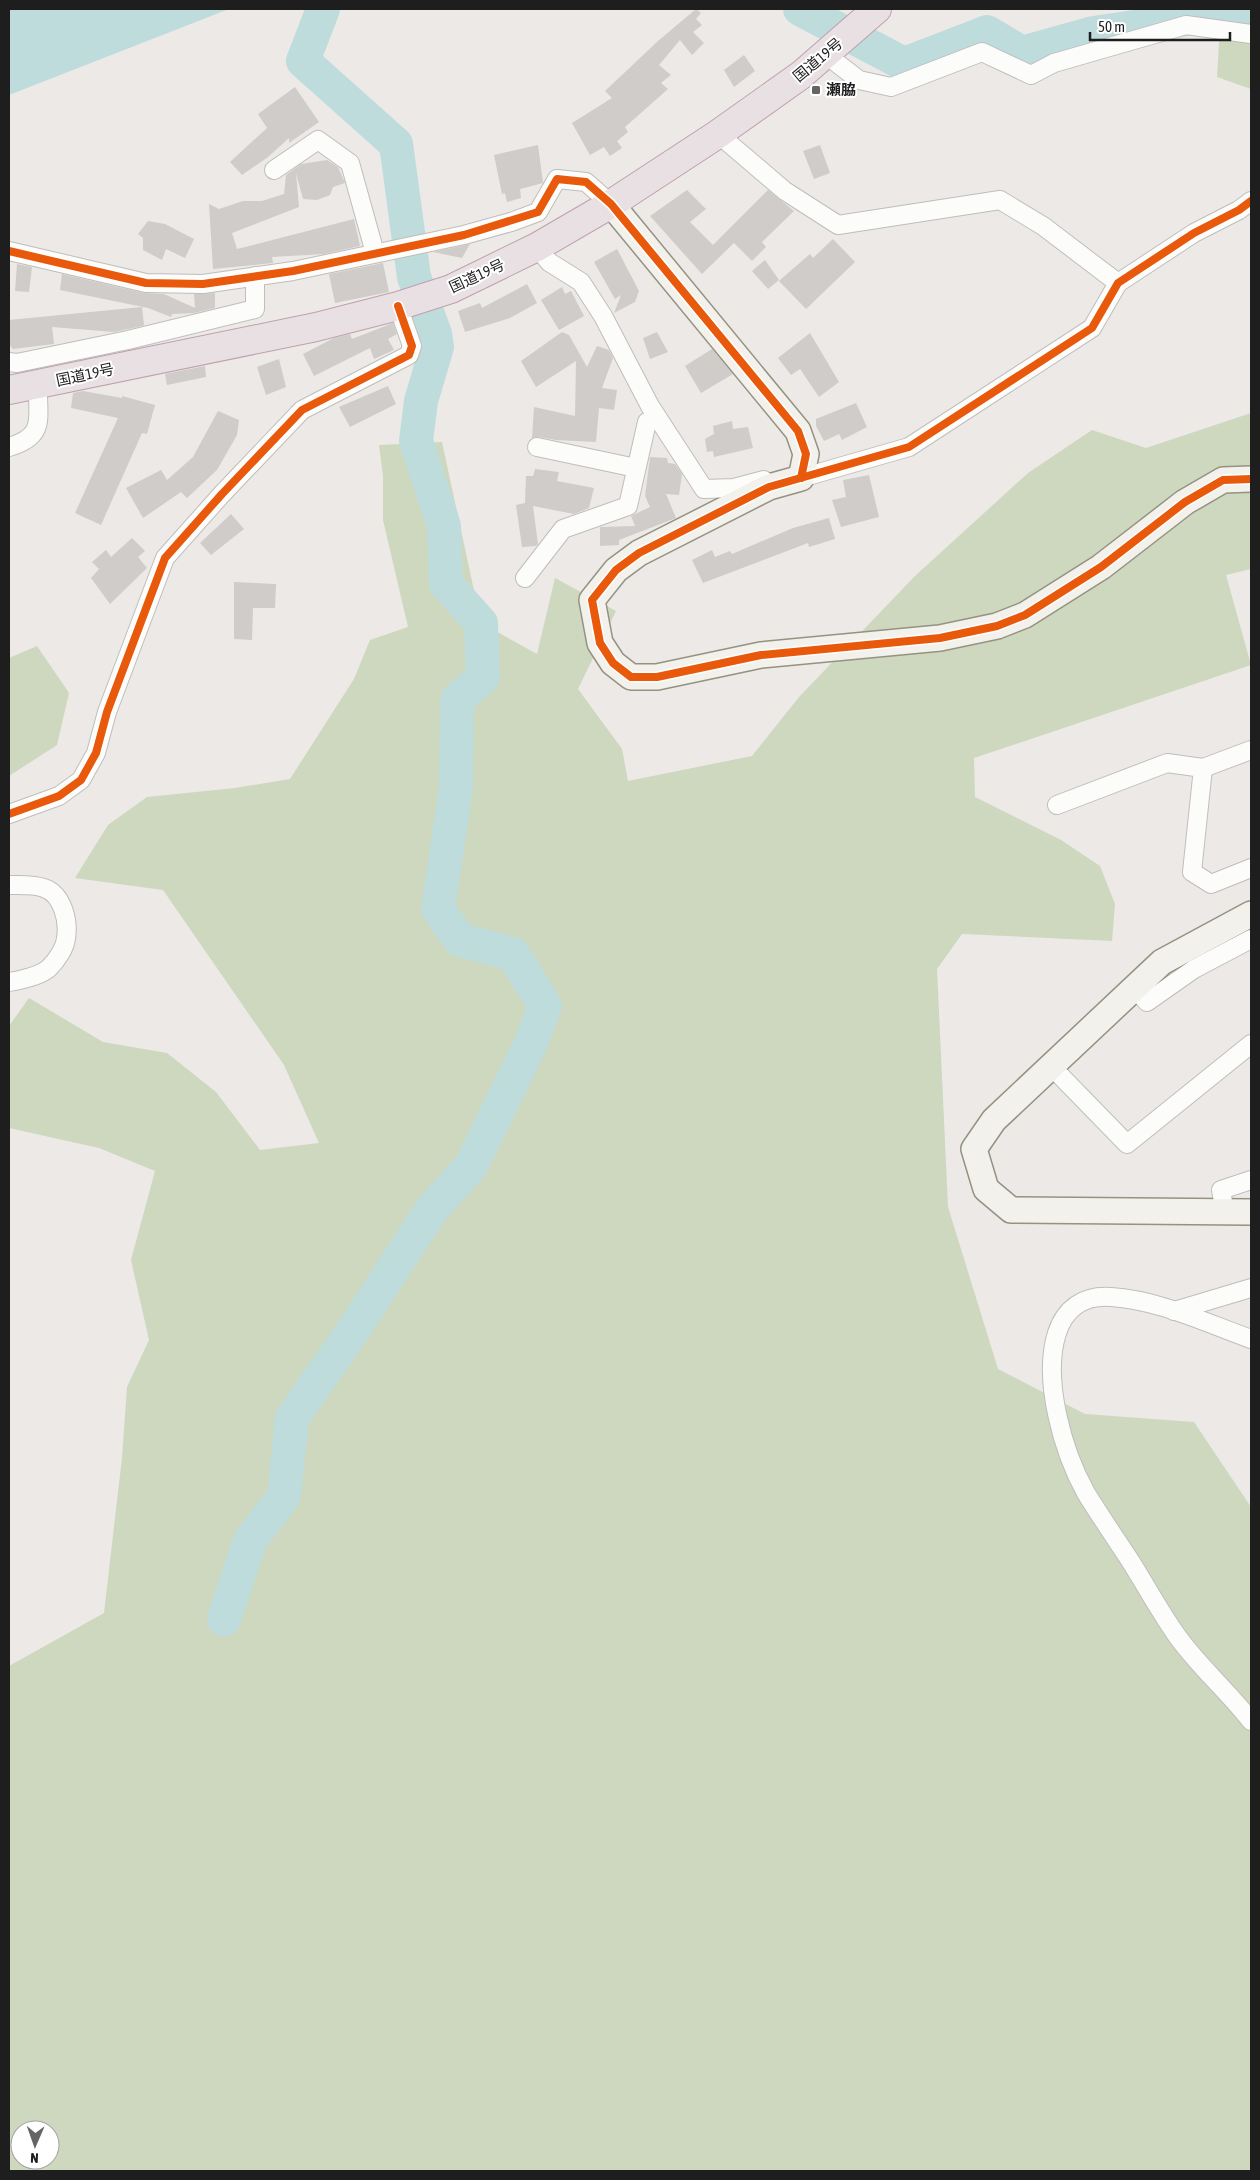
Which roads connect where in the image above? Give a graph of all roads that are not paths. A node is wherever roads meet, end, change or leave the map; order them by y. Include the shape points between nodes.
1 (876, 9) edge
2 (1251, 34) edge
3 (825, 54) junction
4 (718, 134) junction
5 (274, 170) dead end
6 (1251, 201) edge
7 (611, 204) junction
8 (537, 247) junction
9 (9, 251) edge
10 (375, 253) junction
11 (255, 276) junction
12 (1118, 283) junction
13 (403, 304) junction
14 (9, 362) edge
15 (38, 385) junction
16 (9, 390) edge
17 (657, 417) junction
18 (9, 447) edge
19 (537, 447) dead end
20 (636, 468) junction
21 (801, 478) junction
22 (1251, 479) edge
23 (769, 487) junction
24 (524, 578) dead end
25 (1251, 750) edge
26 (1203, 768) junction
27 (1057, 805) dead end
28 (9, 814) edge
29 (1251, 868) edge
30 (9, 884) edge
31 (1251, 914) edge
32 (1251, 939) edge
33 (9, 982) edge
34 (1134, 987) junction
35 (1251, 1044) edge
36 (1052, 1066) junction
37 (1251, 1180) edge
38 (1225, 1212) junction
39 (1251, 1212) edge
40 (1251, 1288) edge
41 (1174, 1311) junction
42 (1251, 1339) edge
43 (1251, 1721) edge

1 - 3 highway, 国道19号
2 - 3 street via 1186,25 1054,63 1031,75 982,52 891,87 859,80
3 - 4 highway, 国道19号
4 - 7 highway, 国道19号
4 - 12 street via 785,191 838,225 1000,200 1043,226
5 - 10 street via 318,140 350,163
6 - 12 street via 1194,233
7 - 8 highway, 国道19号
7 - 10 street via 586,182 557,179 538,212 464,235
7 - 21 street via 798,430 806,454
8 - 13 highway, 国道19号 via 451,289
8 - 17 street via 549,262 581,282
9 - 11 street via 146,283 203,284
10 - 11 street
11 - 14 street via 255,310 128,340
12 - 21 street via 1092,328 909,446
13 - 15 highway, 国道19号 via 316,328
13 - 28 street via 412,346 409,355 302,410 165,558 107,712 96,752 81,780 59,796
15 - 16 highway, 国道19号
15 - 18 street via 37,427 30,440
17 - 20 street via 647,422
17 - 23 street via 704,489 734,488 764,480
19 - 20 street
20 - 24 street via 628,506 563,529
21 - 23 street
22 - 23 street via 1223,480 1185,502 1101,567 1025,615 997,626 940,638 761,655 657,678 632,677 613,663 600,643 592,600 616,570 639,553
25 - 26 street
26 - 27 street via 1168,763
26 - 29 street via 1192,872 1211,884
30 - 33 street via 43,887 52,892 65,917 66,937 62,951 48,969
31 - 34 street via 1162,962
32 - 34 street via 1194,969 1147,1002
34 - 36 street
35 - 36 street via 1127,1144
36 - 38 street via 994,1120 974,1149 986,1189 997,1199 1011,1210
37 - 38 street via 1221,1190
38 - 39 street
40 - 41 street
41 - 42 street
41 - 43 street via 1149,1303 1109,1297 1081,1301 1062,1319 1052,1349 1054,1401 1066,1447 1085,1491 1175,1633

